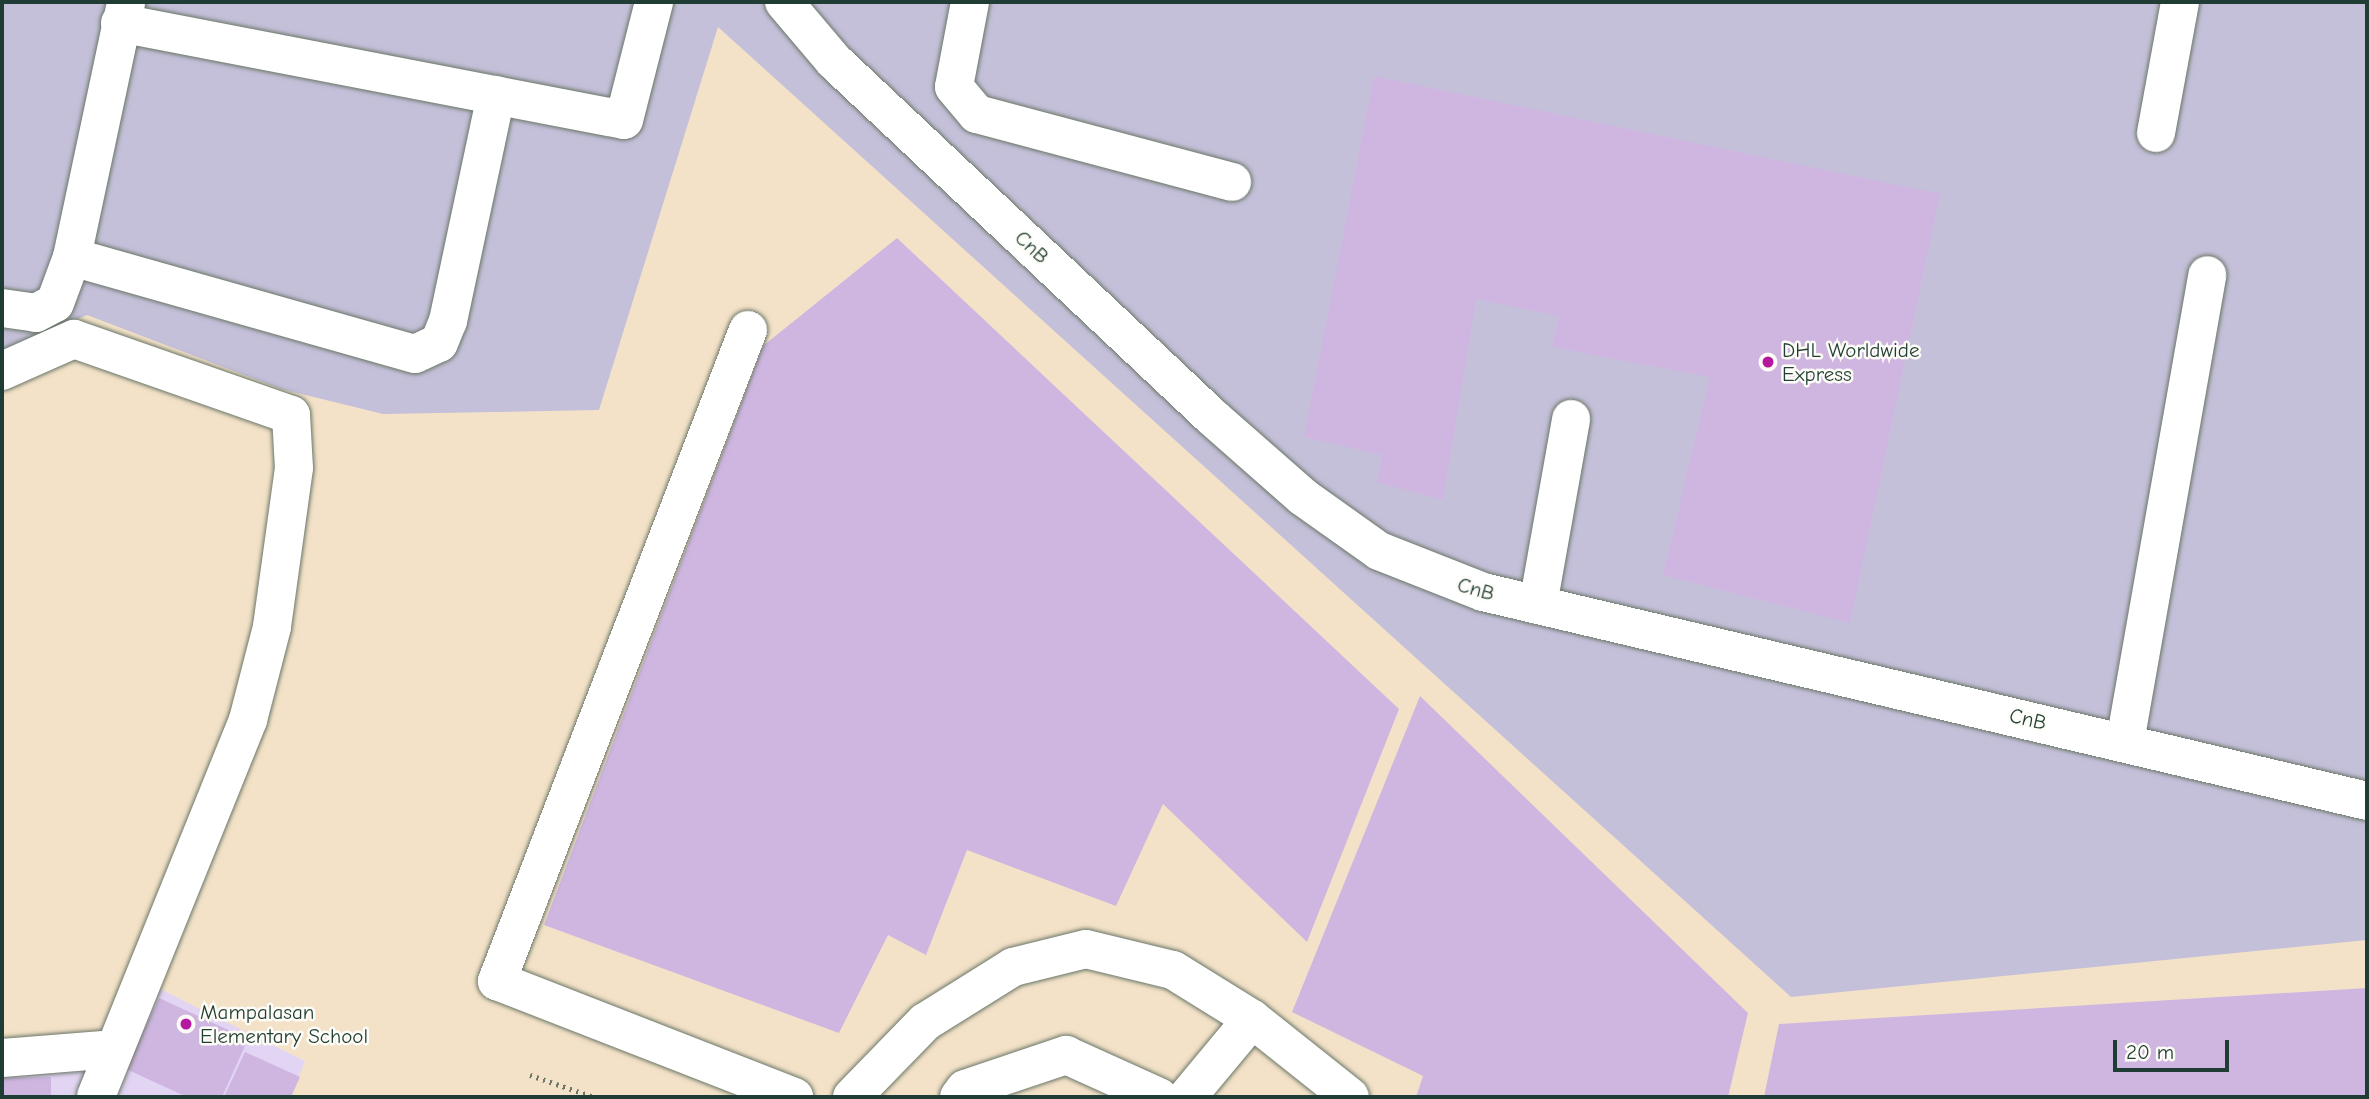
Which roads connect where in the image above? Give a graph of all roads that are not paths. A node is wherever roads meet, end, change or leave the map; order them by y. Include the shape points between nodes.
1 (654, 2) edge
2 (784, 2) edge
3 (970, 2) edge
4 (2180, 2) edge
5 (123, 12) edge
6 (496, 95) junction
7 (2156, 133) dead end
8 (1232, 182) dead end
9 (72, 257) junction
10 (2207, 275) dead end
11 (2, 308) edge
12 (748, 330) dead end
13 (2, 371) edge
14 (1571, 419) dead end
15 (1538, 605) junction
16 (2125, 742) junction
17 (2367, 801) edge
18 (1252, 1019) junction
19 (113, 1049) junction
20 (2, 1058) edge
21 (96, 1097) edge
22 (794, 1097) edge
23 (852, 1097) edge
24 (959, 1097) edge
25 (1158, 1097) edge
26 (1187, 1097) edge
27 (1350, 1097) edge

1 - 6 street via 624,120
2 - 15 street, CnB via 834,61 1303,497 1379,551 1413,568
3 - 8 street via 954,87 977,114
4 - 7 street
5 - 6 street
5 - 9 street
6 - 9 street via 448,321 439,343 415,354
9 - 11 street via 55,303 36,313
10 - 16 street
12 - 22 street via 497,981
13 - 19 street via 74,339 291,415 294,468 272,627 248,720
14 - 15 street
15 - 16 street, CnB
16 - 17 street, CnB
18 - 23 street via 1172,970 1086,950 1013,967 936,1015
18 - 26 street
18 - 27 street
19 - 20 street
19 - 21 street
24 - 25 street via 965,1089 1066,1055

